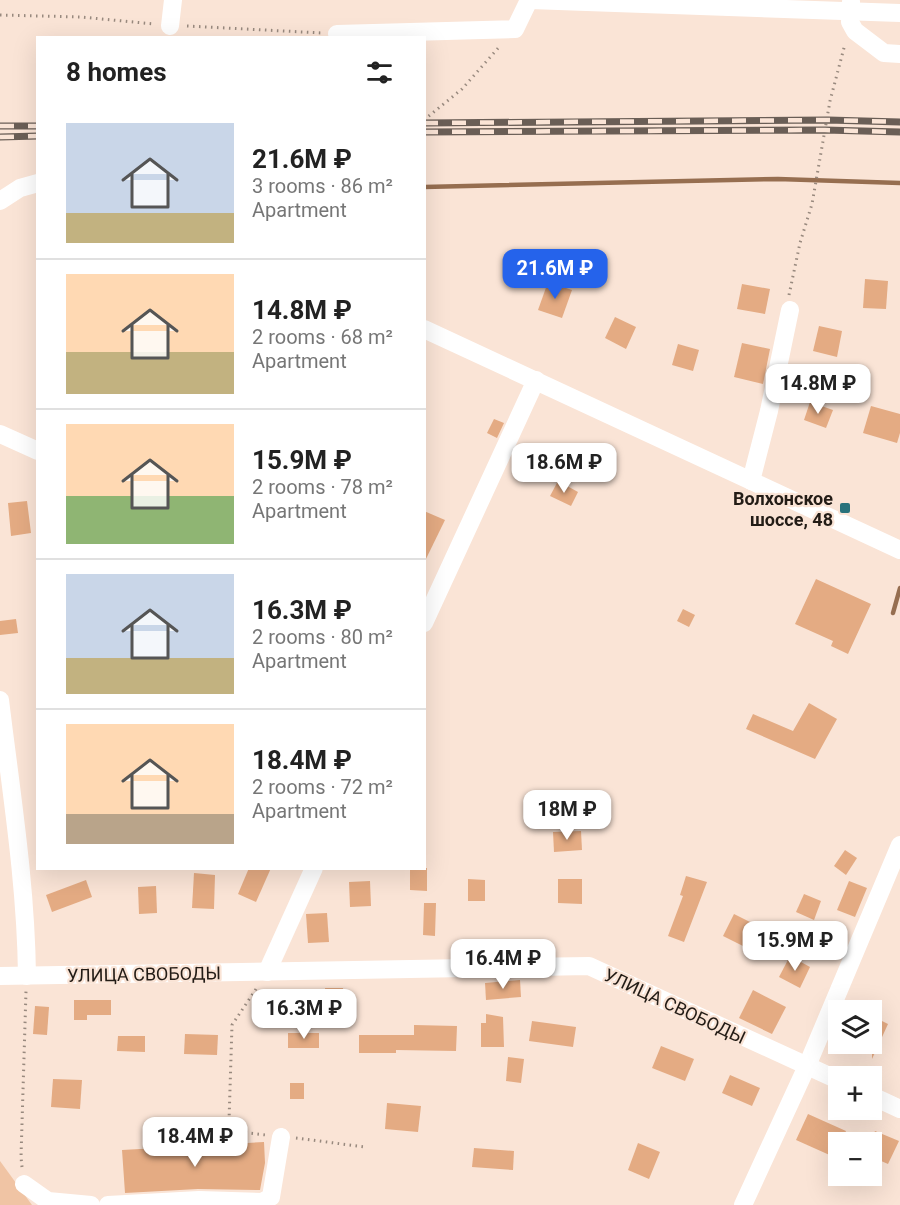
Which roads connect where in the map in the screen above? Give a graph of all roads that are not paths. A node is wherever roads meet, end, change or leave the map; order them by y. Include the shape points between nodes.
1 (173, 0) edge
2 (530, 0) edge
3 (555, 1) edge
4 (622, 2) edge
5 (661, 3) edge
6 (772, 4) edge
7 (851, 11) edge
8 (900, 13) edge
9 (170, 26) road end
10 (337, 34) road end
11 (900, 54) edge
12 (36, 184) edge
13 (0, 201) edge
14 (790, 310) road end
15 (426, 330) edge
16 (536, 380) junction
17 (0, 434) edge
18 (36, 450) edge
19 (751, 481) junction
20 (900, 550) edge
21 (426, 619) edge
22 (0, 700) edge
23 (900, 845) edge
24 (313, 870) edge
25 (267, 972) junction
26 (0, 976) edge
27 (27, 976) junction
28 (807, 1066) junction
29 (828, 1075) edge
30 (882, 1100) edge
31 (900, 1109) edge
32 (281, 1137) road end
33 (24, 1184) road end
34 (91, 1205) edge
35 (108, 1205) edge
36 (743, 1205) edge

1 - 9 street
2 - 3 street
2 - 10 street via 515,29
3 - 4 street
4 - 5 street
5 - 6 street
6 - 7 street
7 - 8 street
7 - 11 street via 855,31 884,53
12 - 13 street
14 - 19 street
15 - 16 street
16 - 19 street
16 - 21 street
17 - 18 street
19 - 20 street
22 - 27 street via 24,907
23 - 28 street
24 - 25 street
25 - 27 street, УЛИЦА СВОБОДЫ
25 - 28 street, УЛИЦА СВОБОДЫ via 589,966
26 - 27 street, УЛИЦА СВОБОДЫ
28 - 29 street, УЛИЦА СВОБОДЫ
28 - 36 street
30 - 31 street
32 - 35 street via 272,1197 262,1202 199,1200
33 - 34 street via 48,1201

